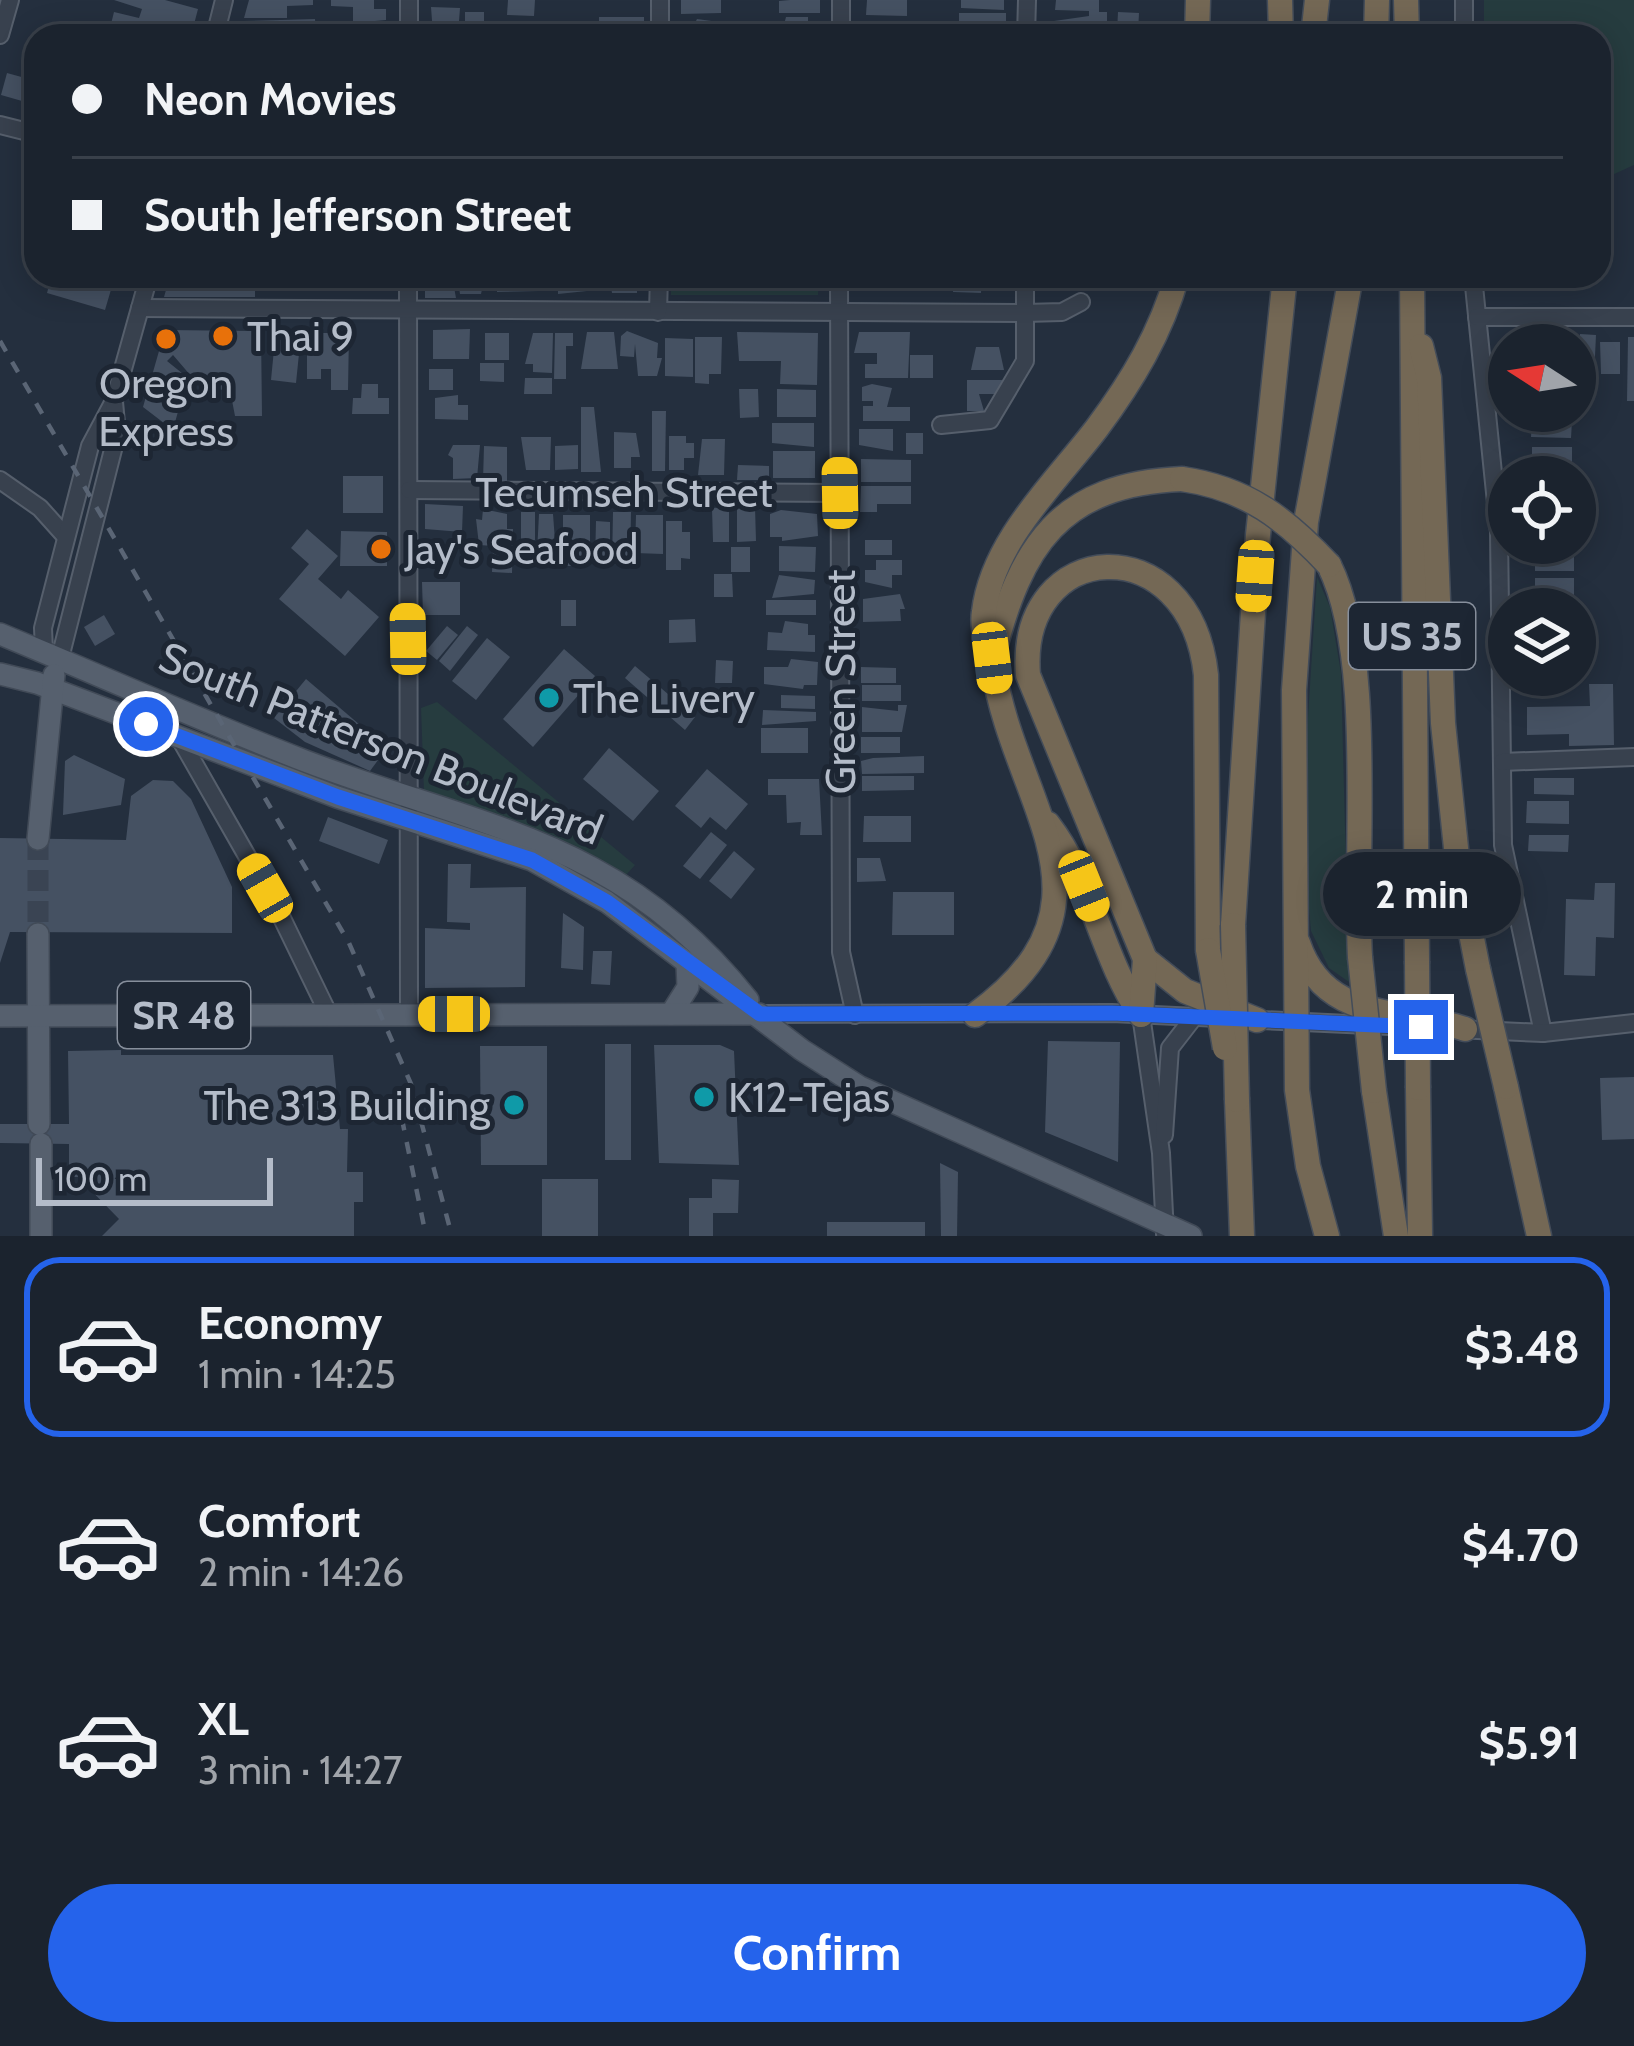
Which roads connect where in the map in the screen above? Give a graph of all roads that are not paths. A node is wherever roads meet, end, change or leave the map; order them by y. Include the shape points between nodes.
1 (10, 0) edge
2 (0, 35) edge
3 (146, 288) edge
4 (408, 288) edge
5 (659, 288) edge
6 (839, 288) edge
7 (1025, 288) edge
8 (1172, 288) edge
9 (1285, 288) edge
10 (1349, 288) edge
11 (1412, 288) edge
12 (1474, 288) edge
13 (1081, 302) dead end
14 (140, 308) junction
15 (408, 310) junction
16 (1412, 311) junction
17 (658, 312) junction
18 (839, 312) junction
19 (1025, 313) junction
20 (1477, 317) junction
21 (1634, 317) edge
22 (114, 401) junction
23 (941, 425) dead end
24 (0, 480) edge
25 (409, 490) junction
26 (840, 493) junction
27 (66, 537) junction
28 (0, 634) edge
29 (52, 655) junction
30 (992, 658) junction
31 (0, 674) edge
32 (49, 688) junction
33 (179, 737) junction
34 (1634, 757) edge
35 (1502, 762) junction
36 (409, 795) junction
37 (1041, 815) junction
38 (407, 819) junction
39 (38, 839) tunnel mouth
40 (1294, 928) junction
41 (38, 934) tunnel mouth
42 (1145, 959) junction
43 (686, 964) junction
44 (409, 1014) junction
45 (760, 1014) junction
46 (328, 1015) junction
47 (671, 1015) junction
48 (855, 1015) junction
49 (975, 1015) junction
50 (1142, 1015) junction
51 (0, 1016) edge
52 (39, 1016) junction
53 (1194, 1017) junction
54 (1257, 1019) junction
55 (1294, 1021) junction
56 (1634, 1023) edge
57 (1465, 1029) junction
58 (1543, 1033) junction
59 (1237, 1100) junction
60 (1161, 1154) junction
61 (1240, 1173) junction
62 (1165, 1229) edge
63 (40, 1236) edge
64 (1191, 1236) edge
65 (1242, 1236) edge
66 (1253, 1236) edge
67 (1327, 1236) edge
68 (1396, 1236) edge
69 (1420, 1236) edge
70 (1539, 1236) edge

1 - 2 street
3 - 14 street
4 - 15 street
5 - 17 street
6 - 18 street, Green Street
7 - 19 street
8 - 30 highway via 1134,376 1009,544 983,615
9 - 59 highway, bridge via 1258,535 1233,925
10 - 40 highway via 1306,522 1294,690
11 - 16 highway, US 35
12 - 20 street
13 - 19 street via 1062,312
14 - 15 street
14 - 22 street
15 - 17 street
15 - 25 street
16 - 69 highway, US 35, bridge
16 - 70 highway, bridge via 1429,378 1449,804
17 - 18 street
18 - 19 street
18 - 26 street, Green Street
19 - 23 street via 1022,373 990,420
20 - 21 street
20 - 35 street via 1499,532
22 - 27 street via 89,446
22 - 29 street via 117,434
24 - 27 street
25 - 26 street, Tecumseh Street
25 - 36 street
26 - 48 street, Green Street via 841,952
27 - 29 street via 43,628
28 - 29 main road, South Patterson Boulevard
29 - 32 main road
29 - 36 main road, South Patterson Boulevard
30 - 37 highway via 1004,718
30 - 68 highway, bridge via 1013,581 1043,536 1110,491 1182,479 1260,503 1329,565 1354,671 1360,957
31 - 32 main road, South Patterson Boulevard
32 - 33 main road, South Patterson Boulevard
32 - 39 main road
33 - 38 main road, South Patterson Boulevard
33 - 46 street
34 - 35 street
35 - 58 street via 1505,862
36 - 38 street
36 - 45 main road, South Patterson Boulevard via 526,834 604,873 726,972
37 - 49 highway via 1054,887 1048,937 1023,976
37 - 50 highway via 1067,849 1122,986
38 - 43 main road, South Patterson Boulevard via 572,880
38 - 44 street
40 - 55 highway
40 - 57 highway via 1310,968 1344,1002
41 - 52 main road
42 - 50 highway
42 - 54 highway via 1185,991
42 - 59 highway, bridge via 1028,675 1036,615 1058,586 1095,568 1130,568 1166,585 1199,633 1208,950
43 - 45 main road, South Patterson Boulevard
43 - 47 main road via 688,987
44 - 46 main road, SR 48
44 - 47 main road, SR 48
45 - 47 main road, SR 48
45 - 48 street
45 - 62 main road, South Patterson Boulevard via 818,1061 889,1102
46 - 52 main road, SR 48
48 - 49 street
49 - 50 street
50 - 53 street
50 - 60 street
51 - 52 main road, SR 48
52 - 63 main road
53 - 54 street
53 - 60 street via 1168,1058
54 - 55 street
55 - 57 street
55 - 67 highway via 1300,1124
56 - 58 street
57 - 58 street
59 - 61 highway
60 - 62 street
61 - 65 highway
61 - 66 highway
62 - 64 main road, South Patterson Boulevard

